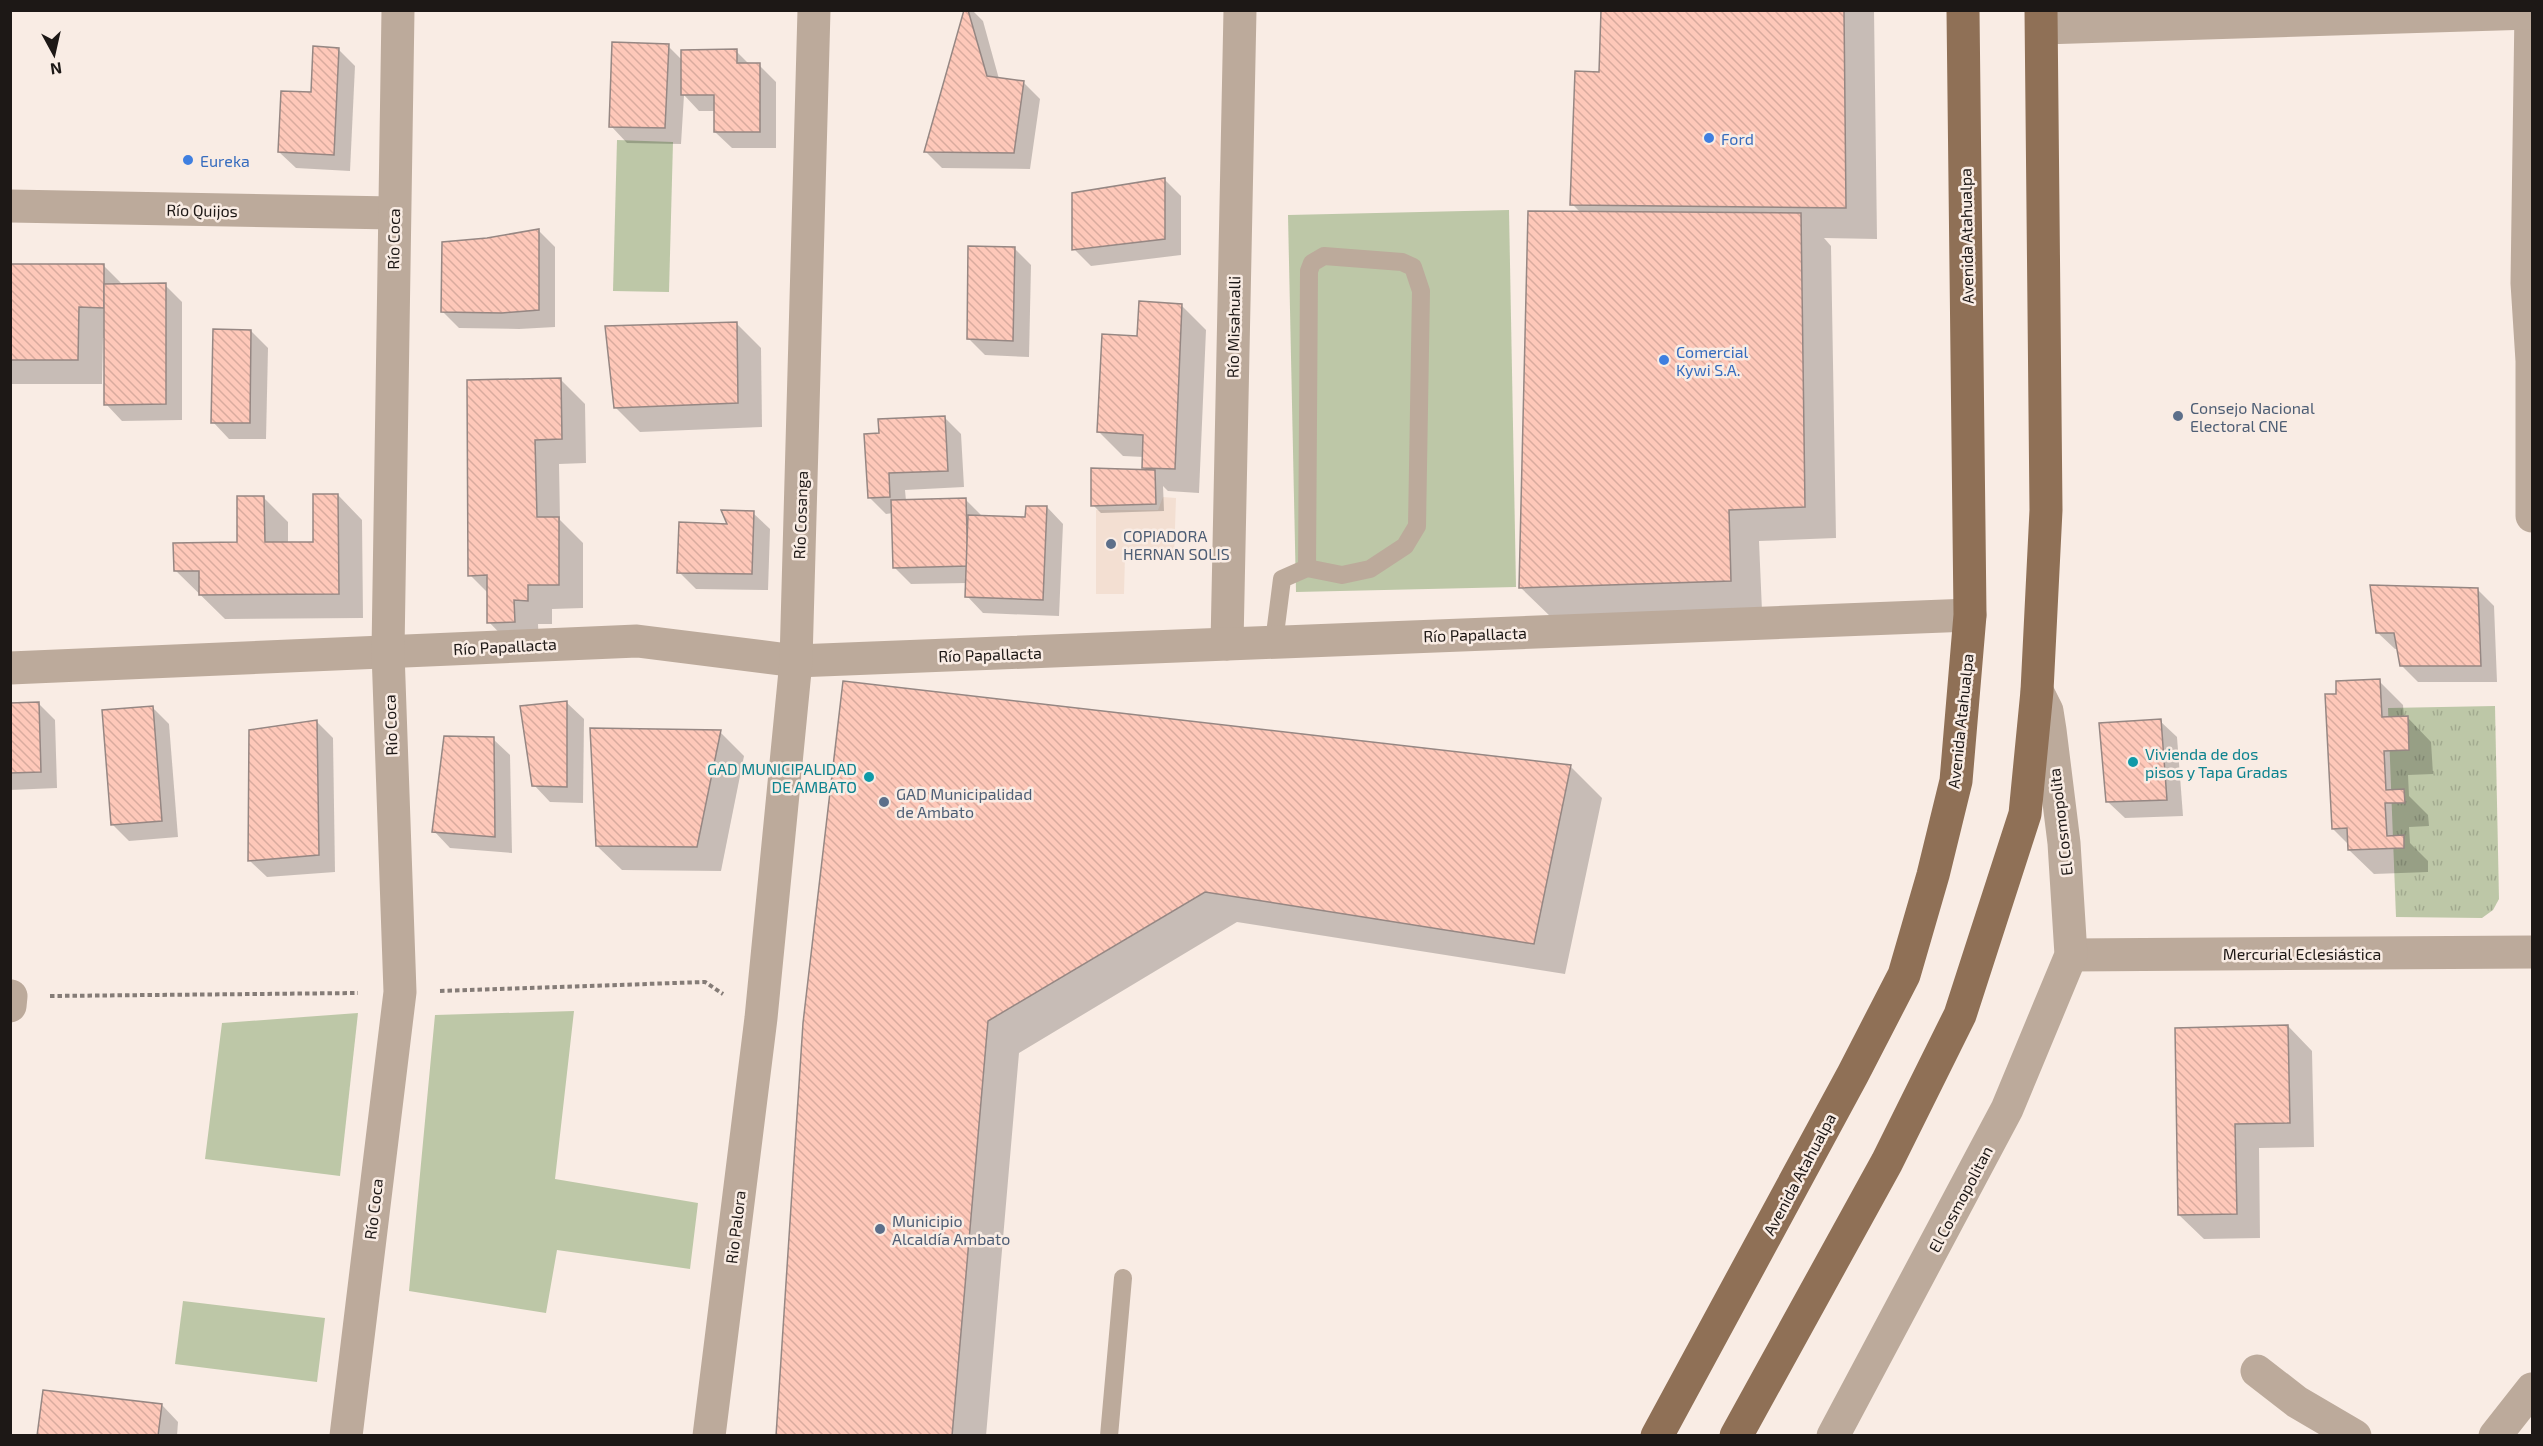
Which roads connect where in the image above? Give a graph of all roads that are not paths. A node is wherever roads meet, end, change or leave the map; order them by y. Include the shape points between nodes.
1 (398, 10) edge
2 (814, 10) edge
3 (1240, 10) edge
4 (1962, 10) edge
5 (2531, 12) edge
6 (2041, 19) edge
7 (10, 206) edge
8 (394, 213) junction
9 (2530, 277) edge
10 (2532, 516) edge
11 (1307, 568) junction
12 (1970, 615) junction
13 (1275, 642) junction
14 (1227, 644) junction
15 (388, 652) junction
16 (796, 661) junction
17 (10, 668) edge
18 (2037, 691) junction
19 (2532, 952) edge
20 (2071, 955) junction
21 (761, 1018) joint
22 (1123, 1278) dead end
23 (2257, 1371) dead end
24 (2532, 1389) edge
25 (346, 1436) edge
26 (709, 1436) edge
27 (1109, 1436) edge
28 (1657, 1436) edge
29 (1736, 1436) edge
30 (1833, 1436) edge
31 (2355, 1436) edge
32 (2495, 1436) edge

1 - 8 street, Río Coca
2 - 16 street, Río Cosanga
3 - 14 street, Río Misahualli
4 - 12 main road, Avenida Atahualpa
5 - 6 street
5 - 9 street
6 - 18 main road via 2046,510
7 - 8 street, Río Quijos
8 - 15 street, Río Coca
9 - 10 street
11 - 11 lane via 1342,575 1370,569 1405,546 1418,526 1421,291 1413,267 1402,262 1324,256 1312,263 1309,271
11 - 13 lane via 1282,579
12 - 13 street, Río Papallacta
12 - 28 main road, Avenida Atahualpa via 1956,781 1904,975
13 - 14 street, Río Papallacta
14 - 16 street, Río Papallacta
15 - 16 street, Río Papallacta via 638,641
15 - 17 street, Río Papallacta
15 - 25 street, Río Coca via 400,992
16 - 21 street, Río Cosanga
18 - 20 street, El Cosmopolita via 2047,711 2050,730 2064,843
18 - 29 main road via 2025,814 1960,1015 1887,1162
19 - 20 street, Mercurial Eclesiástica
20 - 30 street, El Cosmopolitan via 2007,1109
21 - 26 street, Rio Palora
22 - 27 lane
23 - 31 street via 2298,1402
24 - 32 street

